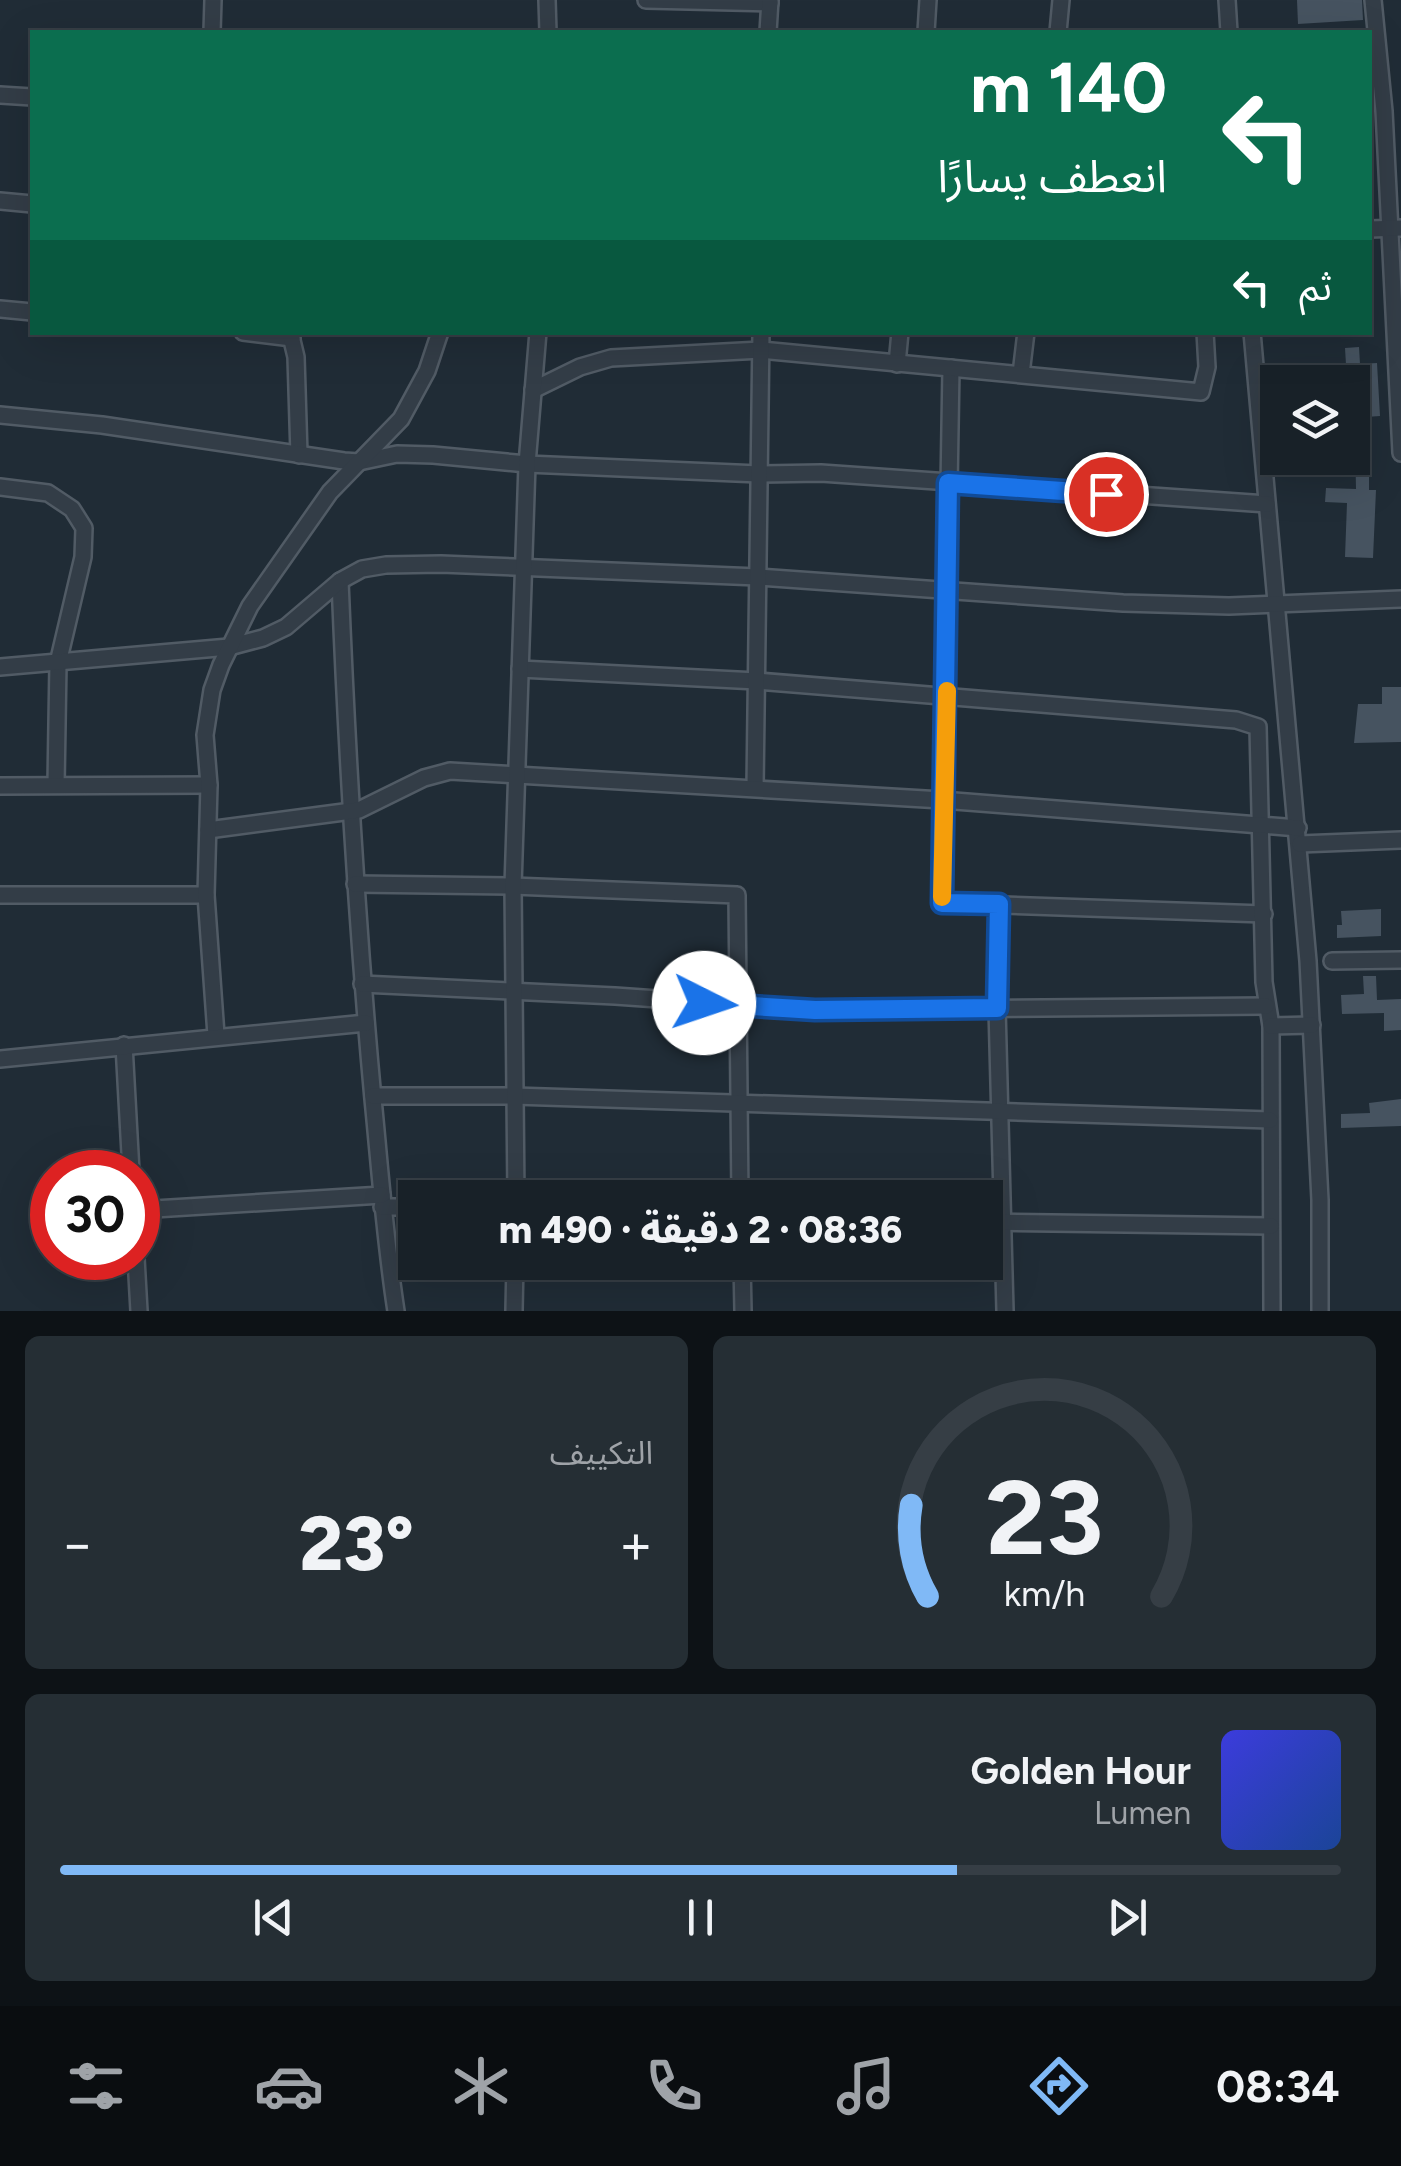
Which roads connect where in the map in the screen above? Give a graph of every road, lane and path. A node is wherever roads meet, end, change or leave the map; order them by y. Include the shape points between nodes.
1 (213, 0) edge
2 (547, 0) edge
3 (646, 0) edge
4 (928, 0) edge
5 (1061, 0) edge
6 (1227, 0) edge
7 (1373, 0) edge
8 (770, 1) edge
9 (212, 30) edge
10 (548, 30) edge
11 (768, 30) edge
12 (926, 30) edge
13 (1058, 30) edge
14 (1229, 30) edge
15 (0, 94) edge
16 (30, 97) edge
17 (1392, 111) edge
18 (0, 201) edge
19 (30, 204) edge
20 (1395, 228) edge
21 (0, 310) edge
22 (30, 312) edge
23 (291, 335) edge
24 (439, 335) edge
25 (538, 335) edge
26 (761, 335) edge
27 (900, 335) edge
28 (1026, 335) edge
29 (1205, 335) edge
30 (1252, 335) edge
31 (1398, 346) edge
32 (761, 350) junction
33 (897, 364) junction
34 (951, 368) junction
35 (1021, 374) junction
36 (533, 390) junction
37 (0, 415) edge
38 (1401, 453) edge
39 (299, 455) junction
40 (359, 462) junction
41 (528, 464) junction
42 (760, 474) junction
43 (948, 483) junction
44 (0, 487) edge
45 (1267, 504) junction
46 (524, 567) junction
47 (758, 577) junction
48 (340, 581) junction
49 (948, 592) junction
50 (1401, 598) edge
51 (1276, 604) junction
52 (229, 646) junction
53 (58, 663) junction
54 (0, 667) edge
55 (520, 669) junction
56 (756, 680) junction
57 (947, 696) junction
58 (516, 773) junction
59 (56, 785) junction
60 (209, 785) junction
61 (0, 786) edge
62 (755, 788) junction
63 (942, 800) junction
64 (349, 812) junction
65 (1260, 826) junction
66 (208, 830) junction
67 (1299, 836) junction
68 (1401, 840) edge
69 (355, 884) junction
70 (513, 886) junction
71 (0, 895) edge
72 (206, 895) junction
73 (999, 904) junction
74 (1264, 914) junction
75 (1401, 960) edge
76 (1332, 961) dead end
77 (362, 984) junction
78 (513, 990) junction
79 (737, 1005) junction
80 (1266, 1006) junction
81 (997, 1008) junction
82 (366, 1024) junction
83 (1312, 1025) junction
84 (1271, 1026) junction
85 (216, 1036) junction
86 (124, 1046) junction
87 (0, 1059) edge
88 (373, 1096) junction
89 (514, 1096) junction
90 (738, 1103) junction
91 (1002, 1111) junction
92 (1270, 1120) junction
93 (130, 1150) edge
94 (516, 1180) edge
95 (740, 1180) edge
96 (997, 1180) edge
97 (382, 1201) junction
98 (398, 1204) edge
99 (160, 1209) edge
100 (1003, 1222) edge
101 (1271, 1226) junction
102 (138, 1280) edge
103 (515, 1280) edge
104 (742, 1280) edge
105 (1001, 1280) edge
106 (140, 1311) edge
107 (396, 1311) edge
108 (514, 1311) edge
109 (743, 1311) edge
110 (1005, 1311) edge
111 (1272, 1311) edge
112 (1320, 1311) edge

1 - 9 street
2 - 10 street
3 - 8 street
4 - 12 street
5 - 13 street
6 - 14 street
7 - 17 street
8 - 11 street
15 - 16 street
17 - 20 street
18 - 19 street
20 - 31 street
21 - 22 street
23 - 39 street
24 - 40 street via 401,419
25 - 36 street
26 - 32 street
27 - 33 street
28 - 35 street
29 - 35 street via 1201,392
30 - 45 street
31 - 38 street
32 - 33 street
32 - 36 street via 612,358
32 - 42 street
33 - 34 street
34 - 35 street
34 - 43 street
36 - 41 street
37 - 39 street
39 - 40 street
40 - 41 street via 397,454
40 - 52 street via 283,556
41 - 42 street
41 - 46 street
42 - 43 street
42 - 47 street
43 - 45 street
43 - 49 street
44 - 53 street via 48,493 72,509 84,528
45 - 51 street
46 - 47 street
46 - 48 street via 386,564
46 - 55 street
47 - 49 street
47 - 56 street
48 - 52 street via 286,627
48 - 64 street
49 - 51 street
49 - 57 street
50 - 51 street
51 - 67 street
52 - 53 street
52 - 60 street via 207,722
53 - 54 street
53 - 59 street
55 - 56 street
55 - 58 street
56 - 57 street
56 - 62 street
57 - 63 street
57 - 65 street via 1252,723 1260,738
58 - 62 street
58 - 64 street via 441,772
58 - 70 street
59 - 60 street
59 - 61 street
60 - 66 street
62 - 63 street
63 - 65 street
63 - 73 street via 942,903
64 - 66 street
64 - 69 street
65 - 67 street
65 - 74 street
66 - 72 street
67 - 68 street
67 - 83 street
69 - 70 street
69 - 77 street
70 - 78 street
70 - 79 street via 738,895
71 - 72 street
72 - 85 street
73 - 74 street
73 - 81 street
74 - 80 street
75 - 76 street
77 - 78 street
77 - 82 street
78 - 79 street
78 - 89 street
79 - 81 street
79 - 90 street
80 - 81 street
80 - 84 street
81 - 91 street
82 - 85 street
82 - 88 street
83 - 84 street
83 - 112 street
84 - 92 street
85 - 86 street
86 - 87 street
86 - 93 street
88 - 89 street
88 - 97 street
89 - 90 street
89 - 94 street
90 - 91 street
90 - 95 street
91 - 92 street
91 - 96 street
92 - 101 street
97 - 98 street
97 - 99 street
97 - 107 street
100 - 101 street
101 - 111 street
102 - 106 street
103 - 108 street
104 - 109 street
105 - 110 street

